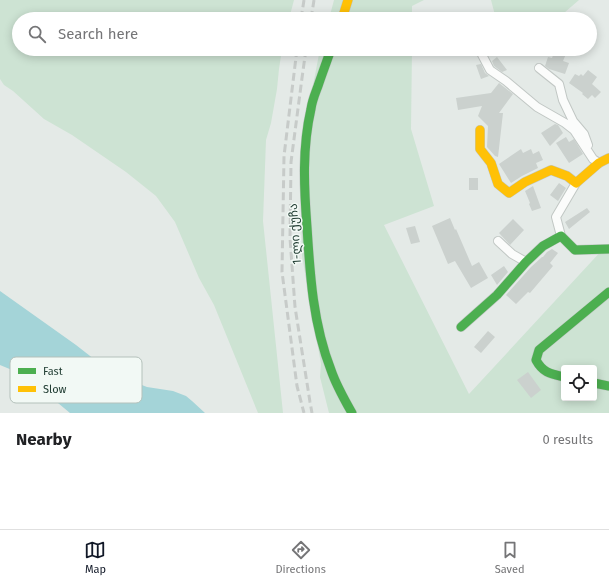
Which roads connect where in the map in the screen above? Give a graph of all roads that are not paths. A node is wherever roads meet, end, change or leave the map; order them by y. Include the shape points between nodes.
1 (348, 0) edge
2 (344, 12) edge
3 (329, 56) edge
4 (483, 56) edge
5 (539, 68) dead end
6 (480, 130) dead end
7 (609, 158) edge
8 (596, 161) junction
9 (576, 183) junction
10 (561, 236) junction
11 (498, 241) dead end
12 (609, 249) edge
13 (526, 262) junction
14 (609, 292) edge
15 (460, 327) dead end
16 (561, 376) edge
17 (597, 384) edge
18 (609, 386) edge
19 (352, 413) edge

1 - 2 street
3 - 19 street, 1-ლი ქუჩა via 310,111 304,154 308,256 314,308 322,346 334,380
4 - 8 street via 490,70 537,107 574,130
5 - 8 street via 560,84 563,100 573,121 584,134
6 - 9 street via 480,149 491,163 498,184 509,193 551,170 567,176
7 - 8 street
8 - 9 street
9 - 10 street via 556,217
10 - 12 street via 575,250
10 - 13 street via 543,246
11 - 13 street
13 - 15 street via 497,295
14 - 16 street via 539,350 536,360 540,368
17 - 18 street

